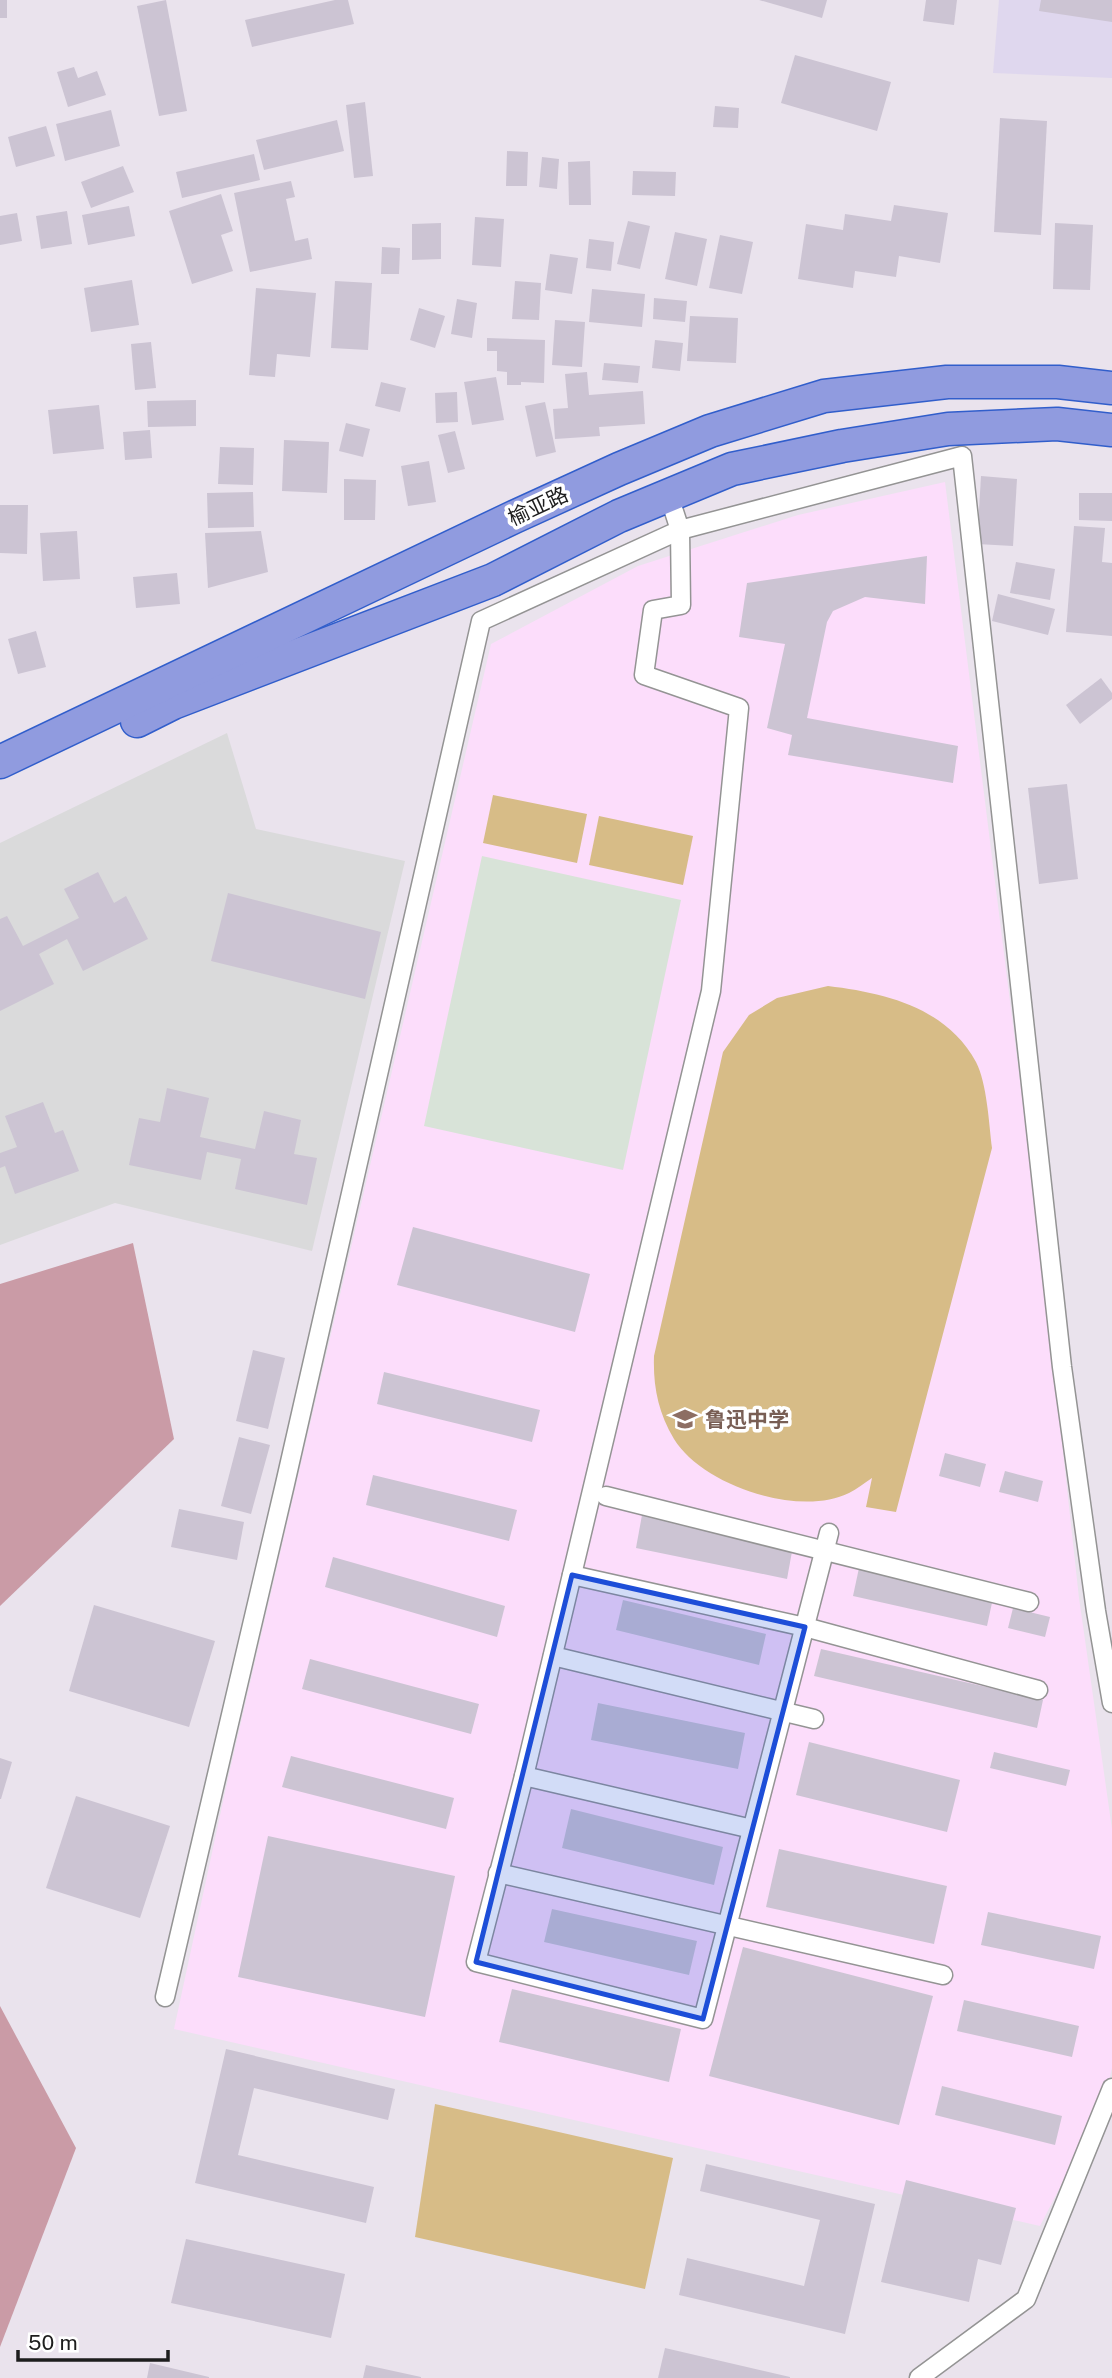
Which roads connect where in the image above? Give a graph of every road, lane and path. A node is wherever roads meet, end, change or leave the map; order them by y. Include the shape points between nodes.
1 (1112, 388) edge
2 (1112, 430) edge
3 (669, 496) junction
4 (680, 530) junction
5 (493, 580) junction
6 (481, 621) junction
7 (0, 762) edge
8 (0, 786) edge
9 (606, 1496) dead end
10 (827, 1542) junction
11 (572, 1575) junction
12 (1029, 1602) dead end
13 (804, 1627) junction
14 (553, 1656) junction
15 (1038, 1690) dead end
16 (1112, 1703) edge
17 (783, 1712) junction
18 (814, 1719) dead end
19 (524, 1776) junction
20 (752, 1829) junction
21 (498, 1872) junction
22 (728, 1924) junction
23 (943, 1975) dead end
24 (165, 1997) dead end
25 (1112, 2088) edge
26 (919, 2378) edge

1 - 7 highway, 榆亚路 via 1058,382 933,384 824,396 710,430 514,517
2 - 3 highway via 1057,424 934,431 732,469
3 - 4 street
3 - 5 highway
4 - 6 street
4 - 11 street via 681,605 653,610 644,675 739,708 711,991
4 - 16 street via 962,456 1062,1367
5 - 6 street
5 - 8 highway via 173,704
6 - 24 street
9 - 10 street
10 - 12 street
10 - 13 street
11 - 13 street
11 - 14 street
13 - 15 street
13 - 17 street
14 - 17 street
14 - 19 street
17 - 18 street
17 - 20 street
19 - 20 street
19 - 21 street
20 - 22 street
21 - 22 street
21 - 22 street via 476,1962 703,2019
22 - 23 street
25 - 26 street via 1026,2300

